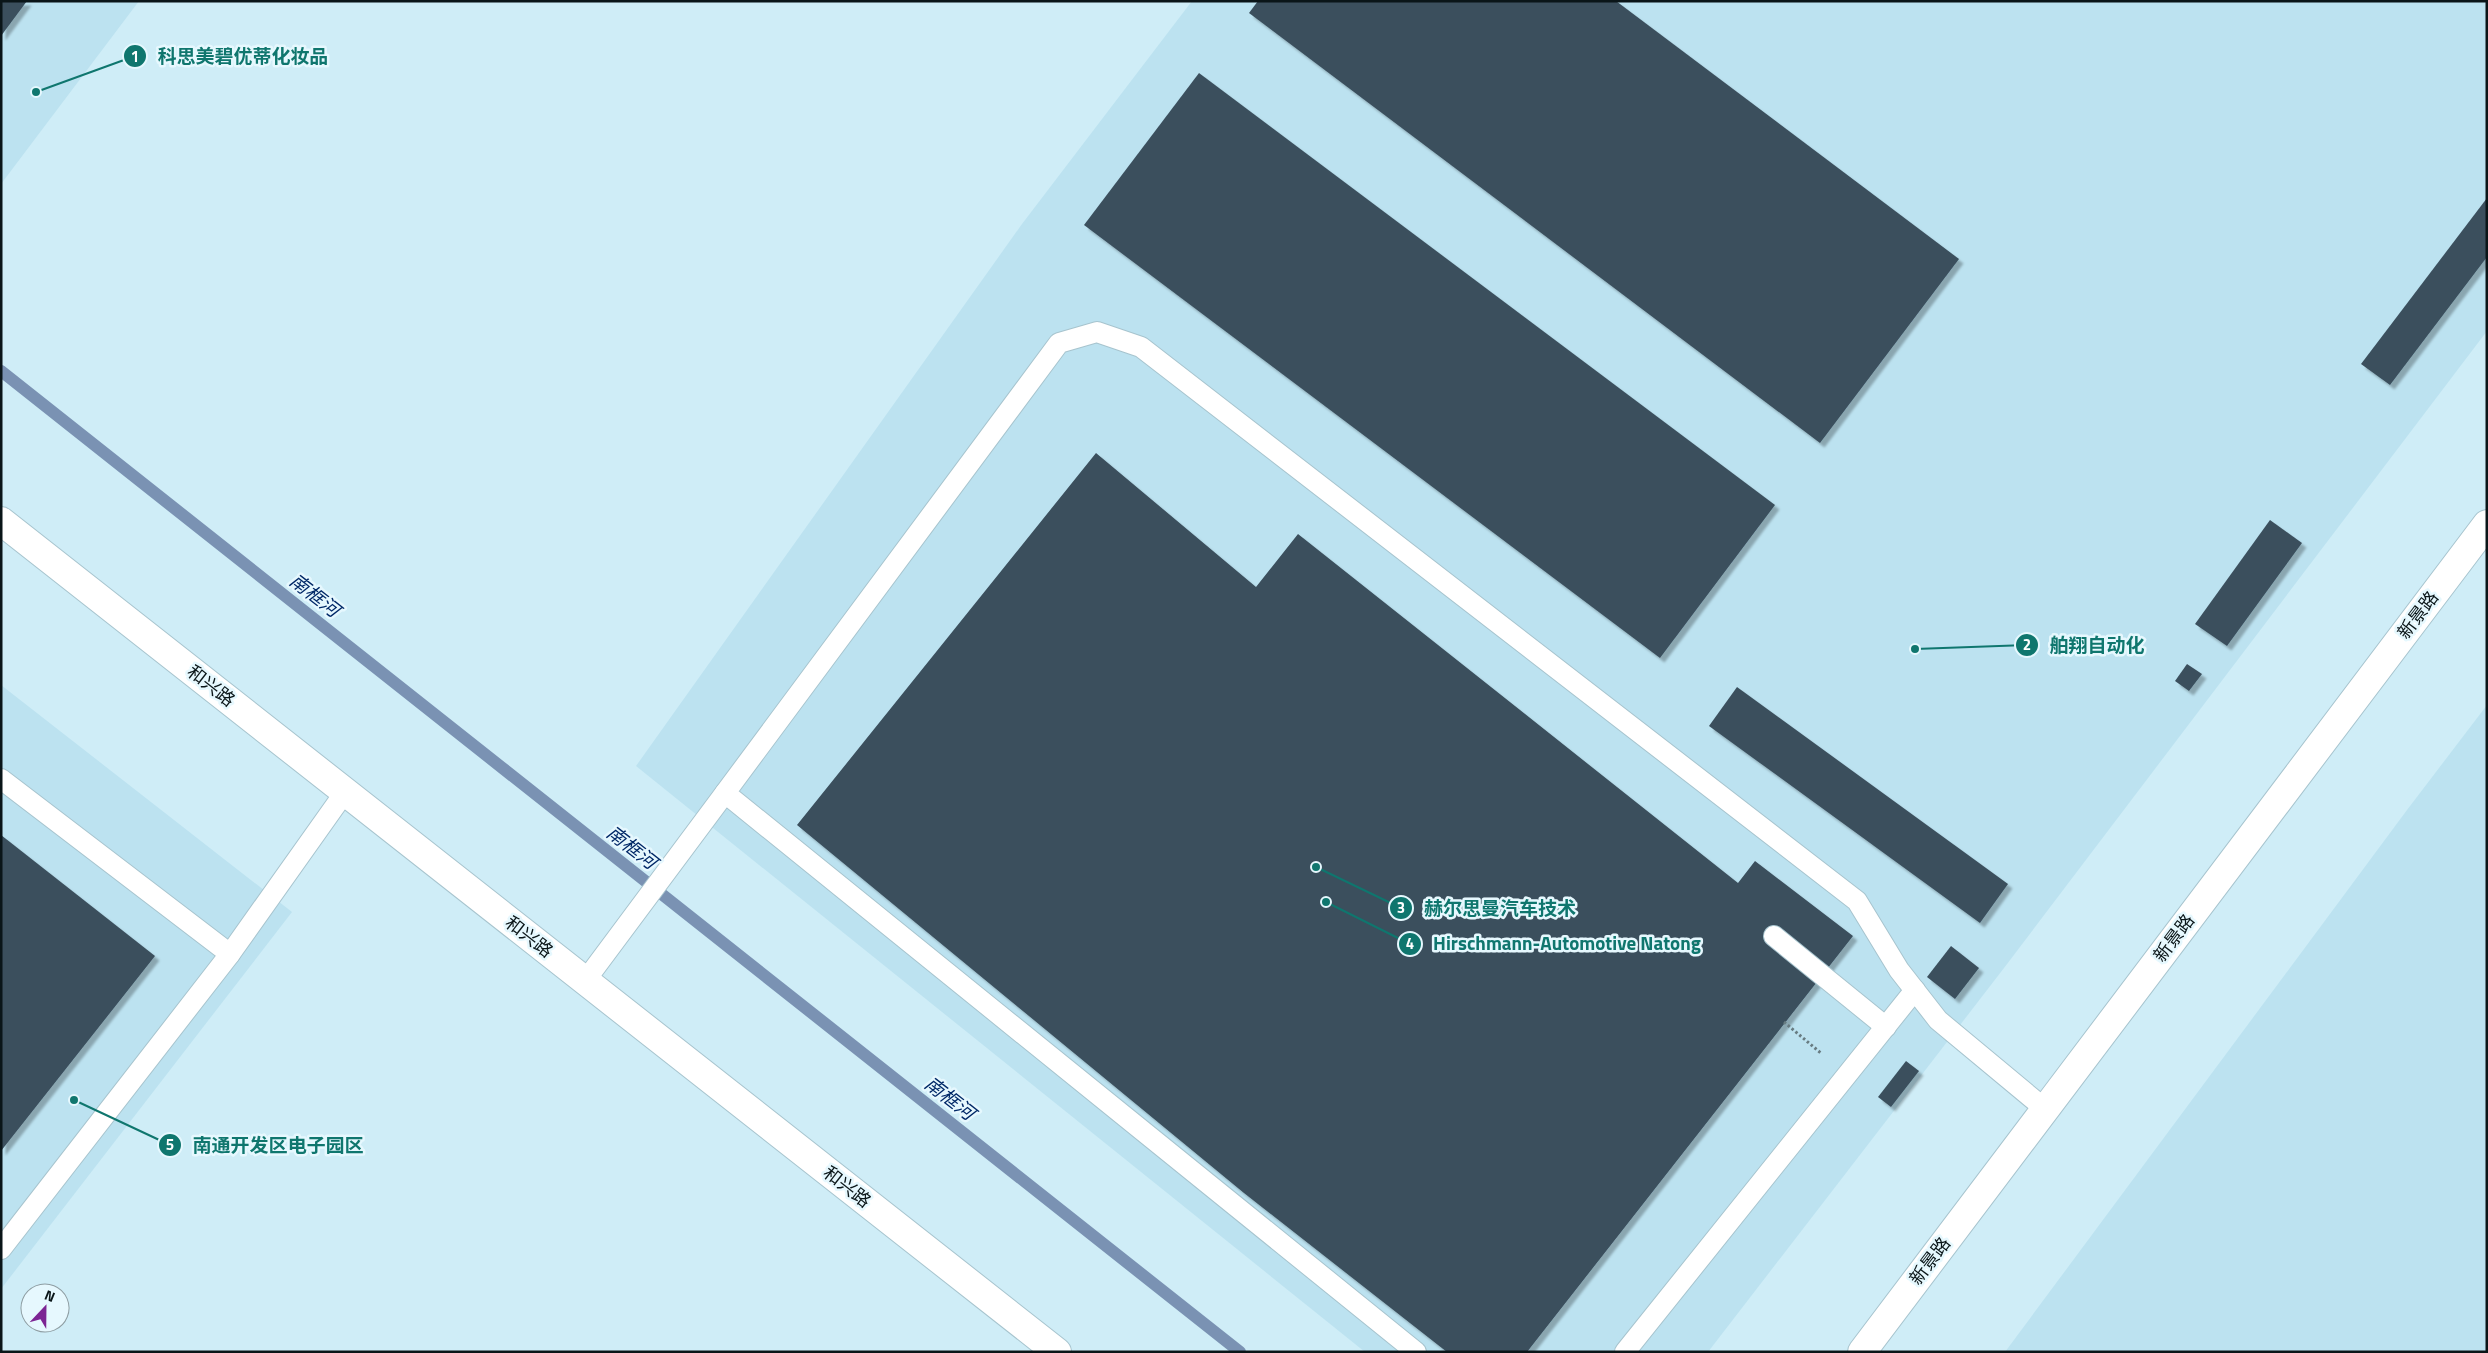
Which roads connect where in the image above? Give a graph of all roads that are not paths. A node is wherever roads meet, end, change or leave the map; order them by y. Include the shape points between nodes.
1 (1, 522) edge
2 (2487, 524) edge
3 (1, 779) edge
4 (345, 792) junction
5 (725, 793) junction
6 (1774, 936) dead end
7 (230, 954) junction
8 (585, 981) junction
9 (1915, 990) junction
10 (1886, 1027) junction
11 (2045, 1110) junction
12 (5, 1236) edge
13 (1057, 1352) edge
14 (1416, 1352) edge
15 (1626, 1352) edge
16 (1862, 1352) edge

1 - 4 street, 和兴路
2 - 11 street, 新景路
3 - 7 lane
4 - 7 lane
4 - 8 street, 和兴路
5 - 8 lane
5 - 9 lane via 1058,342 1098,332 1141,348 1857,901
5 - 14 lane
6 - 10 lane
7 - 12 lane
8 - 13 street, 和兴路
9 - 10 lane
9 - 11 lane via 1938,1020
10 - 15 lane
11 - 16 street, 新景路

